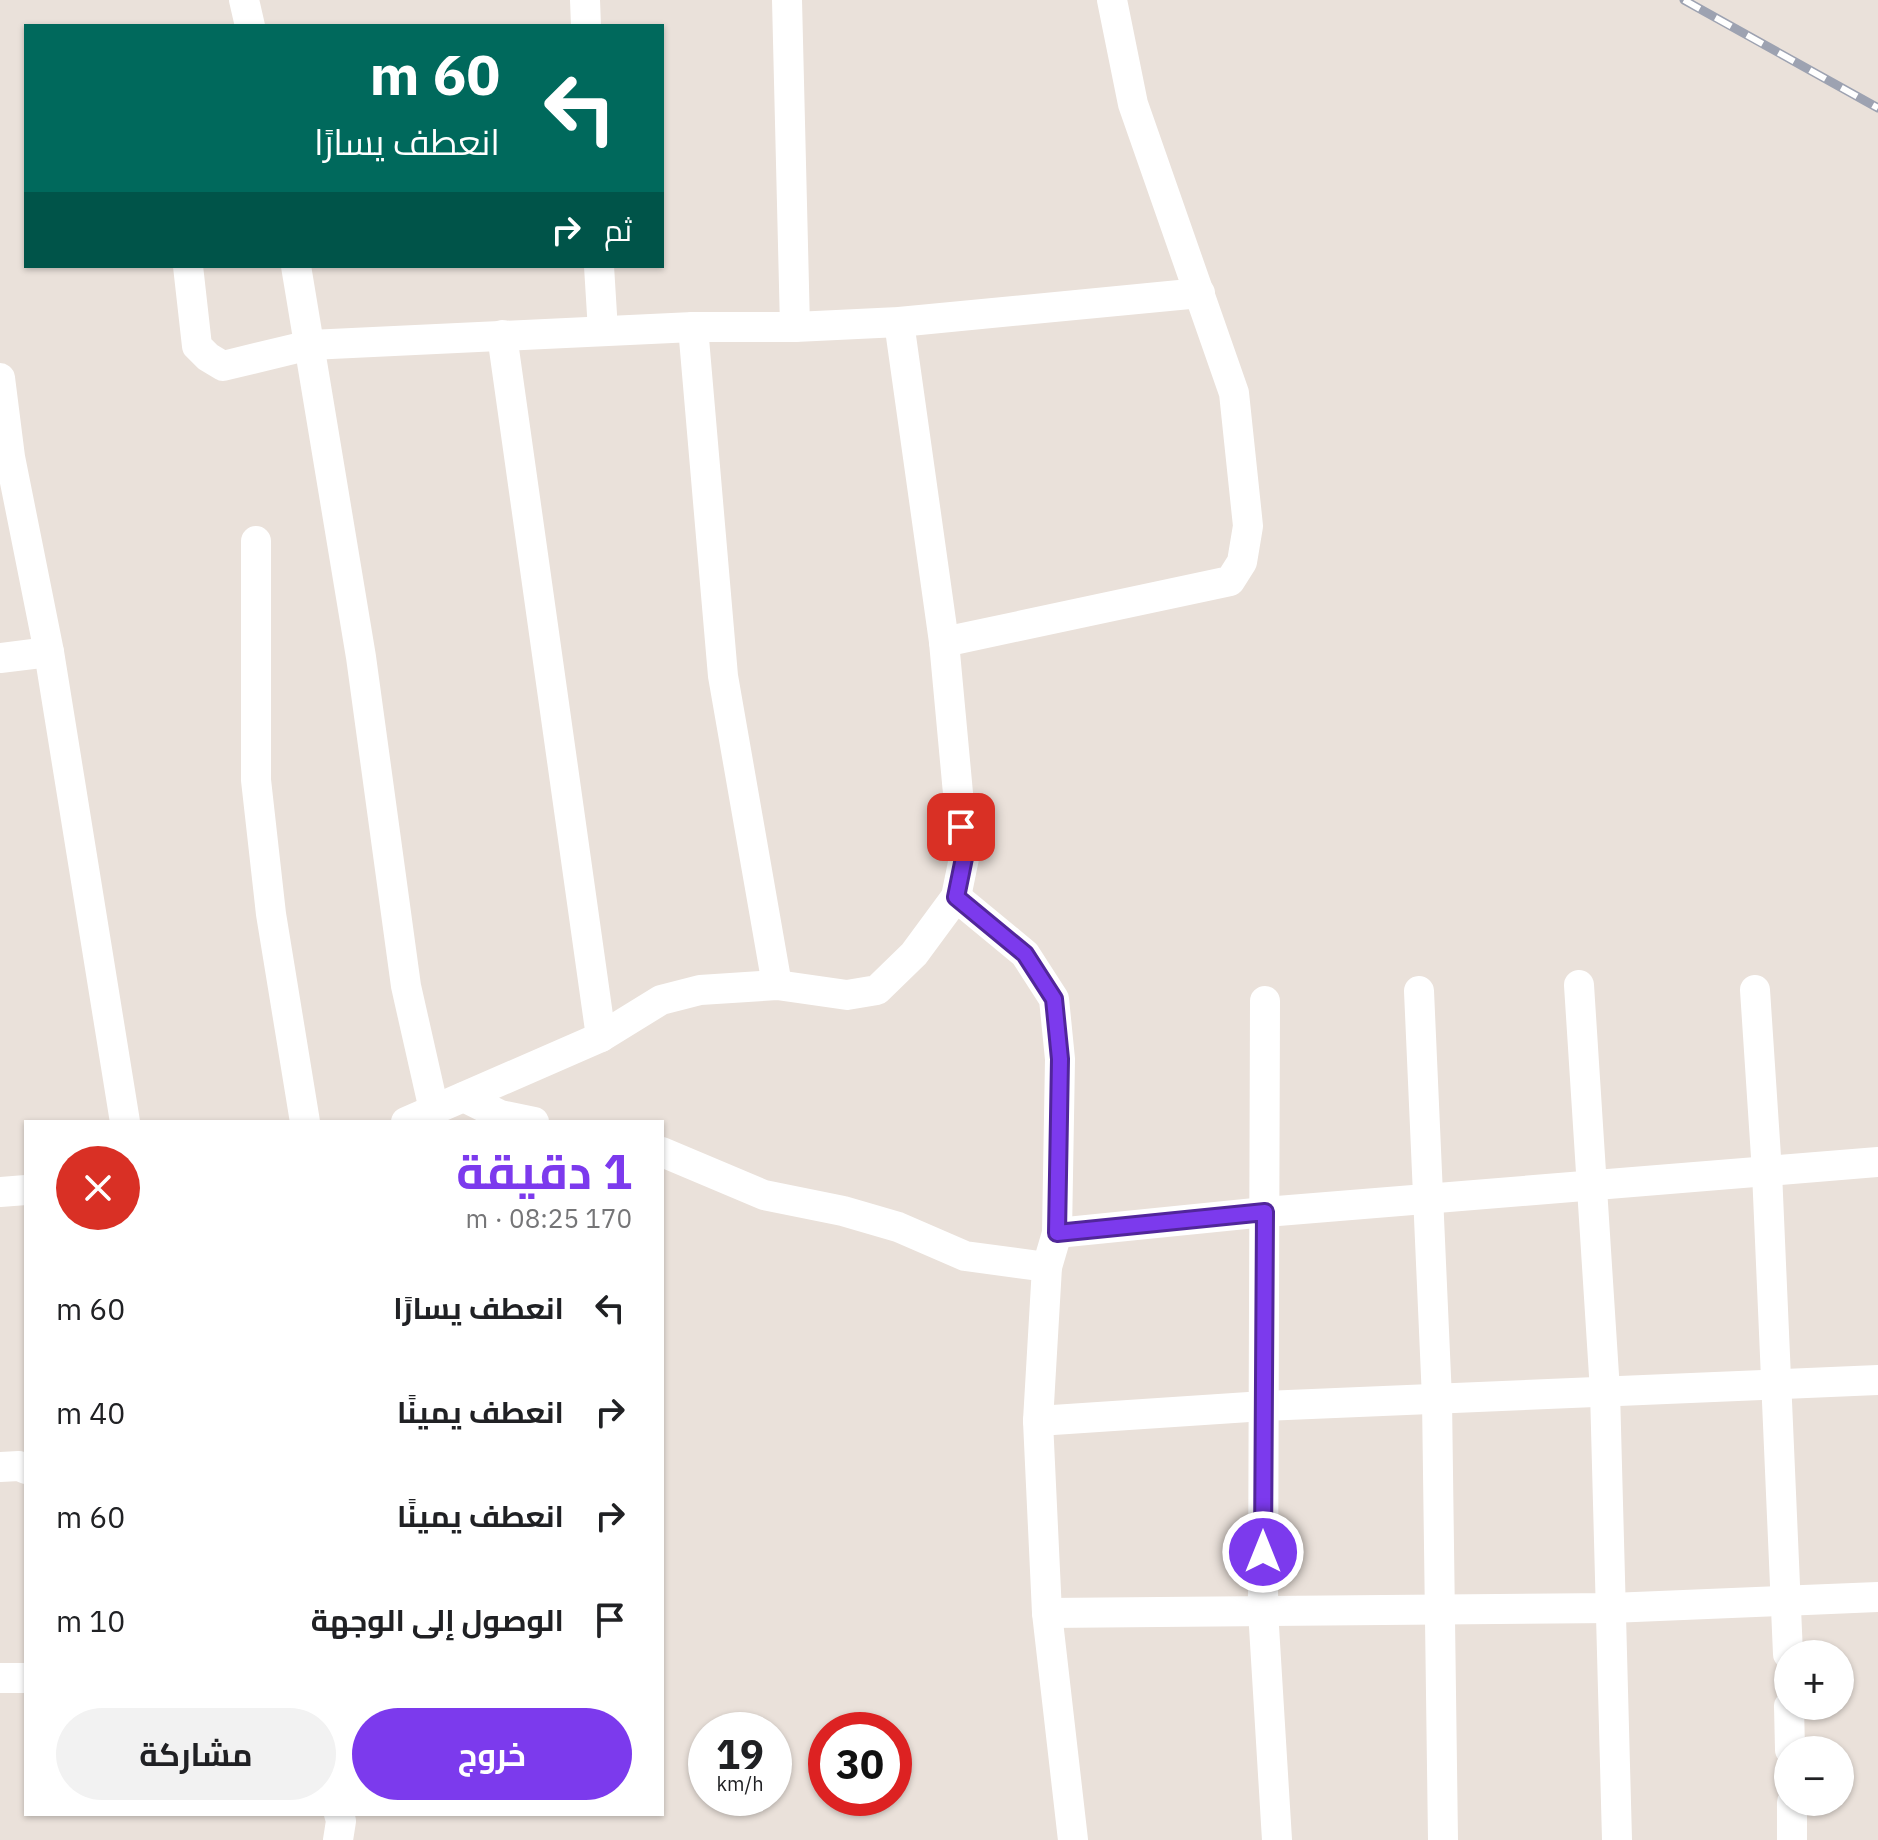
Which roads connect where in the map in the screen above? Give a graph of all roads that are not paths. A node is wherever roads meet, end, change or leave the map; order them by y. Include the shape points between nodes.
1 (244, 0) edge
2 (585, 0) edge
3 (787, 0) edge
4 (1112, 0) edge
5 (250, 24) edge
6 (586, 24) edge
7 (188, 268) edge
8 (296, 268) edge
9 (599, 268) edge
10 (1200, 293) junction
11 (899, 322) junction
12 (693, 327) junction
13 (795, 327) junction
14 (603, 331) junction
15 (502, 335) junction
16 (310, 345) junction
17 (0, 378) edge
18 (256, 541) dead end
19 (944, 642) junction
20 (49, 652) junction
21 (0, 658) edge
22 (956, 897) junction
23 (777, 985) junction
24 (1579, 985) dead end
25 (1755, 990) dead end
26 (1419, 991) dead end
27 (1265, 1001) dead end
28 (601, 1037) junction
29 (464, 1097) junction
30 (434, 1110) junction
31 (125, 1120) edge
32 (305, 1120) edge
33 (411, 1120) edge
34 (524, 1120) edge
35 (664, 1153) edge
36 (1878, 1162) edge
37 (1767, 1172) junction
38 (1593, 1187) junction
39 (24, 1190) edge
40 (0, 1192) edge
41 (1430, 1198) junction
42 (1265, 1212) junction
43 (1057, 1233) junction
44 (1047, 1267) junction
45 (1878, 1380) edge
46 (1775, 1384) junction
47 (1605, 1391) junction
48 (1437, 1399) junction
49 (1264, 1406) junction
50 (1038, 1421) junction
51 (0, 1467) edge
52 (24, 1468) edge
53 (1878, 1597) edge
54 (1787, 1601) junction
55 (1611, 1608) junction
56 (1263, 1610) junction
57 (1440, 1610) junction
58 (1047, 1613) junction
59 (1788, 1640) edge
60 (0, 1678) edge
61 (24, 1678) edge
62 (340, 1816) edge
63 (1792, 1816) edge
64 (338, 1840) edge
65 (1073, 1840) edge
66 (1277, 1840) edge
67 (1443, 1840) edge
68 (1617, 1840) edge
69 (1792, 1840) edge

1 - 5 street
2 - 6 street
3 - 13 street
4 - 10 street via 1133,104
7 - 16 street via 197,346 208,357 223,366
8 - 16 street
9 - 14 street
10 - 11 street
10 - 19 street via 1234,393 1248,526 1242,562 1230,581
11 - 13 street
11 - 19 street
12 - 13 street
12 - 14 street
12 - 23 street via 723,676
14 - 15 street
15 - 16 street
15 - 28 street
16 - 30 street via 361,657 406,986
17 - 20 street via 10,457
18 - 32 street via 256,780 271,914
19 - 22 street via 964,858
20 - 21 street
20 - 31 street
22 - 23 street via 914,954 877,990 847,995
22 - 43 street via 1025,954 1054,999 1060,1059
23 - 28 street via 700,990 661,1000
24 - 38 street
25 - 37 street
26 - 41 street
27 - 42 street
28 - 29 street
29 - 30 street
29 - 34 street
30 - 33 street
35 - 44 street via 764,1195 898,1227 965,1256
36 - 37 street
37 - 38 street
37 - 46 street
38 - 41 street
38 - 47 street
39 - 40 street
41 - 42 street
41 - 48 street
42 - 43 street
42 - 49 street
43 - 44 street
44 - 50 street
45 - 46 street
46 - 47 street
46 - 54 street
47 - 48 street
47 - 55 street
48 - 49 street
48 - 57 street
49 - 50 street
49 - 56 street
50 - 58 street
51 - 52 street
53 - 54 street
54 - 55 street
54 - 59 street
55 - 57 street
55 - 68 street
56 - 57 street
56 - 58 street
56 - 66 street
57 - 67 street
58 - 65 street
60 - 61 street
62 - 64 street
63 - 69 street

